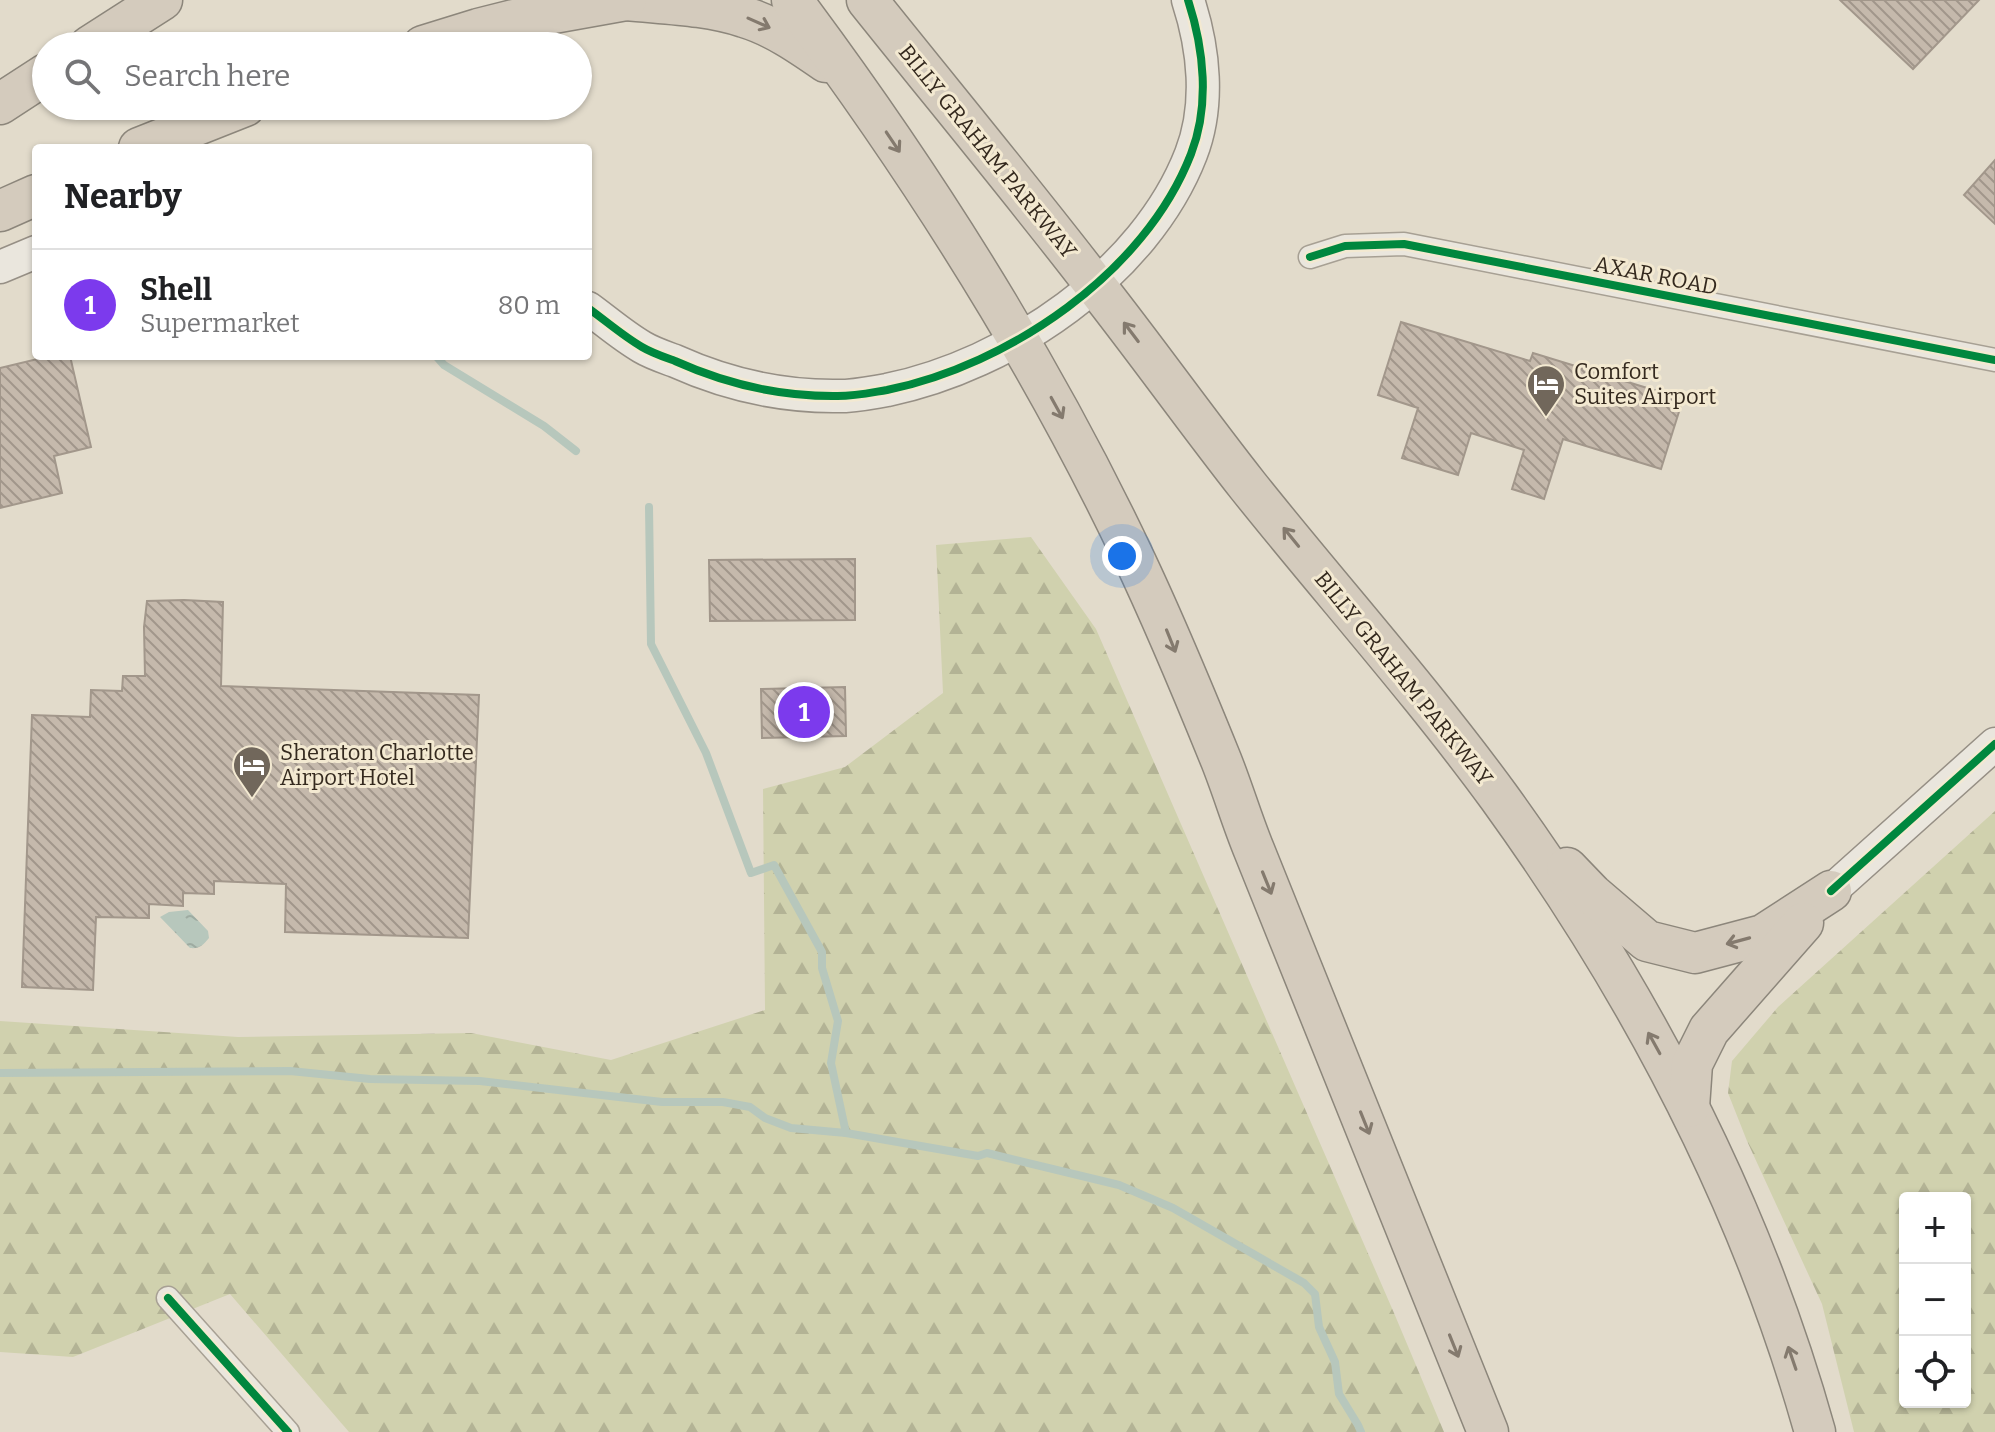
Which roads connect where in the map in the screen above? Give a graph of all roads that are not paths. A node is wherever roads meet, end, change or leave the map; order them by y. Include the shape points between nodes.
1 (162, 0) edge
2 (627, 0) edge
3 (792, 0) edge
4 (867, 0) edge
5 (1188, 0) edge
6 (112, 32) edge
7 (468, 32) edge
8 (850, 77) junction
9 (32, 83) edge
10 (0, 104) edge
11 (210, 120) edge
12 (149, 144) edge
13 (32, 197) edge
14 (0, 211) edge
15 (32, 254) edge
16 (1310, 257) dead end
17 (0, 267) edge
18 (1095, 284) junction
19 (592, 311) edge
20 (1019, 339) junction
21 (1995, 360) edge
22 (1995, 744) edge
23 (1497, 794) junction
24 (1831, 891) junction
25 (1689, 1107) junction
26 (168, 1298) dead end
27 (288, 1432) edge
28 (1488, 1432) edge
29 (1815, 1432) edge

1 - 6 highway
2 - 7 highway
2 -> 8 highway via 746,17 786,35
3 - 8 highway
4 - 18 highway, BILLY GRAHAM PARKWAY
5 - 18 street via 1203,68 1192,152 1148,231
8 -> 20 highway
9 - 10 highway
11 - 12 highway
13 - 14 highway
15 - 17 street
16 - 21 street, AXAR ROAD via 1345,246 1404,244
18 - 20 street
23 -> 18 highway, BILLY GRAHAM PARKWAY via 1249,486
19 - 20 street via 642,347 685,366 785,394 861,395 911,385
20 -> 28 highway via 1163,621
22 - 24 street
24 -> 23 highway via 1763,935 1695,953 1647,941 1592,894
25 -> 23 highway, BILLY GRAHAM PARKWAY via 1617,974
24 - 25 highway via 1709,1030 1692,1064
29 -> 25 highway, BILLY GRAHAM PARKWAY via 1771,1296
26 - 27 street

